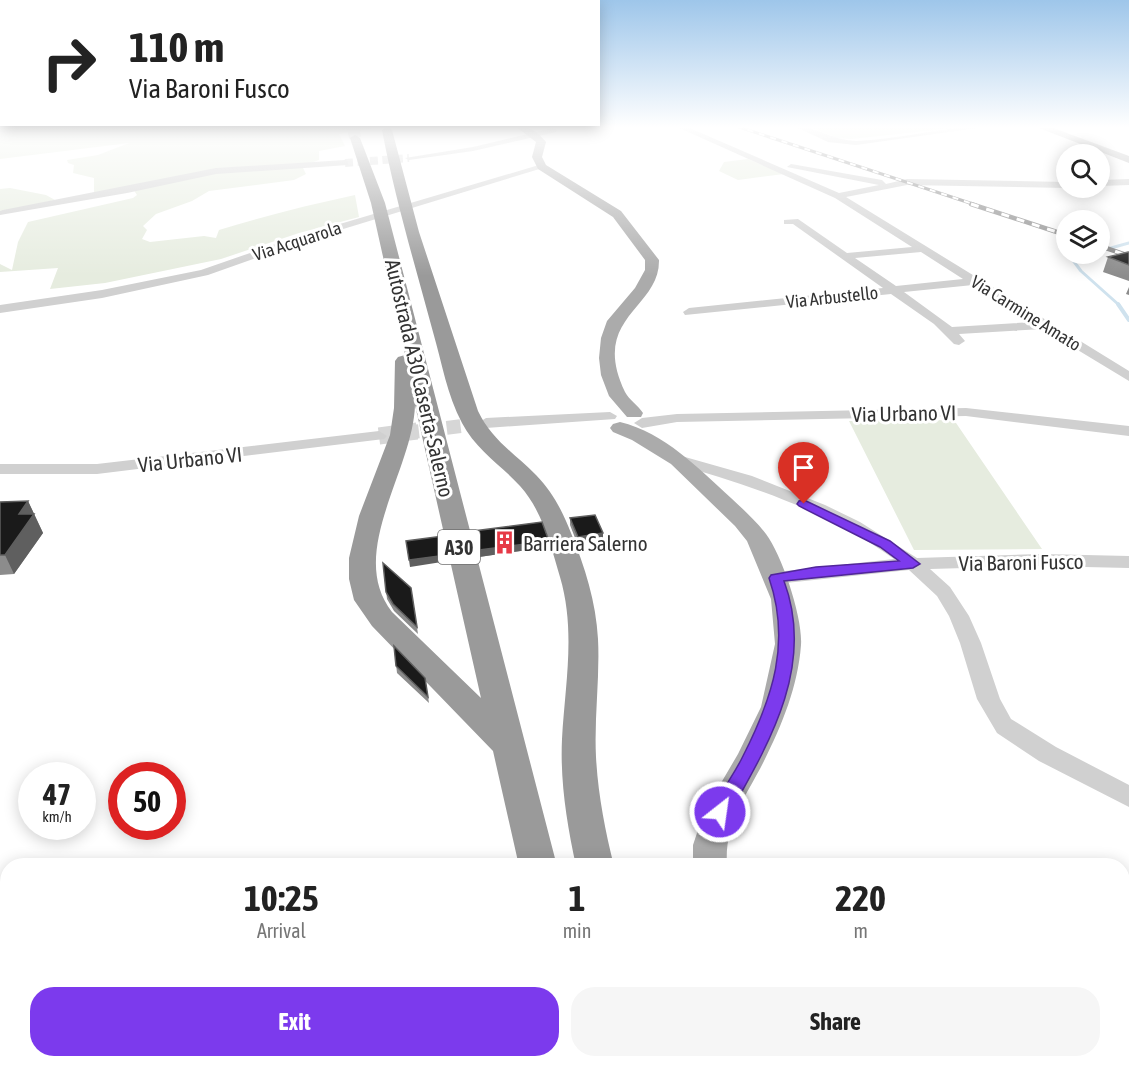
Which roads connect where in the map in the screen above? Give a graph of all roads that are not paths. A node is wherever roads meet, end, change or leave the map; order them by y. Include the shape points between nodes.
1 (190, 176) edge
2 (374, 176) edge
3 (390, 176) edge
4 (509, 176) edge
5 (557, 176) edge
6 (789, 176) edge
7 (839, 176) edge
8 (1129, 182) edge
9 (1110, 183) edge
10 (892, 184) junction
11 (1056, 185) edge
12 (838, 196) junction
13 (3, 213) dead end
14 (393, 213) junction
15 (787, 222) dead end
16 (923, 249) junction
17 (845, 256) junction
18 (975, 281) junction
19 (894, 290) junction
20 (0, 309) edge
21 (689, 312) dead end
22 (405, 316) junction
23 (1045, 325) junction
24 (949, 331) junction
25 (959, 341) dead end
26 (1129, 377) edge
27 (627, 419) junction
28 (486, 423) tunnel mouth
29 (1129, 431) edge
30 (379, 436) tunnel mouth
31 (678, 460) junction
32 (0, 469) edge
33 (1129, 562) edge
34 (913, 564) junction
35 (776, 578) junction
36 (508, 745) junction
37 (1129, 797) edge
38 (536, 858) edge
39 (593, 858) edge
40 (710, 858) edge

1 - 13 street
2 - 14 highway, Autostrada A30 Caserta-Salerno / A30
3 - 14 highway, Autostrada A30 Caserta-Salerno / A30
4 - 20 street, Via Acquarola via 300,239 204,273
5 - 27 main road via 617,214 652,260 652,270 641,290 615,321 609,338 607,358
6 - 12 street, Via Carmine Amato
7 - 10 street
8 - 9 street
10 - 11 street
10 - 12 street
12 - 16 street, Via Carmine Amato
14 - 22 highway, Autostrada A30 Caserta-Salerno / A30
14 - 39 highway, Autostrada A30 Caserta-Salerno / A30 via 472,422 496,452 537,490 574,580 584,628 579,741 585,828
15 - 17 street via 795,221
16 - 17 street
16 - 18 street, Via Carmine Amato
17 - 19 street
18 - 19 street, Via Arbustello
18 - 23 street, Via Carmine Amato
19 - 21 street, Via Arbustello
19 - 24 street
22 - 36 highway, Autostrada A30 Caserta-Salerno / A30
22 - 36 highway via 404,418 365,544 363,570 369,601 382,619
23 - 24 street
23 - 26 street, Via Carmine Amato
24 - 25 street
27 - 28 street, Via Urbano VI
27 - 29 street, Via Urbano VI via 966,412
27 - 31 main road
30 - 32 street, Via Urbano VI via 97,469
31 - 34 street via 737,476 791,498 885,544
31 - 35 main road via 758,539
33 - 34 street, Via Baroni Fusco
34 - 35 street, Via Baroni Fusco
34 - 37 street via 943,590 960,617 971,639 986,696 1004,726 1041,752
35 - 40 main road via 783,599 788,644 775,706 720,812 709,845
36 - 38 highway, Autostrada A30 Caserta-Salerno / A30

